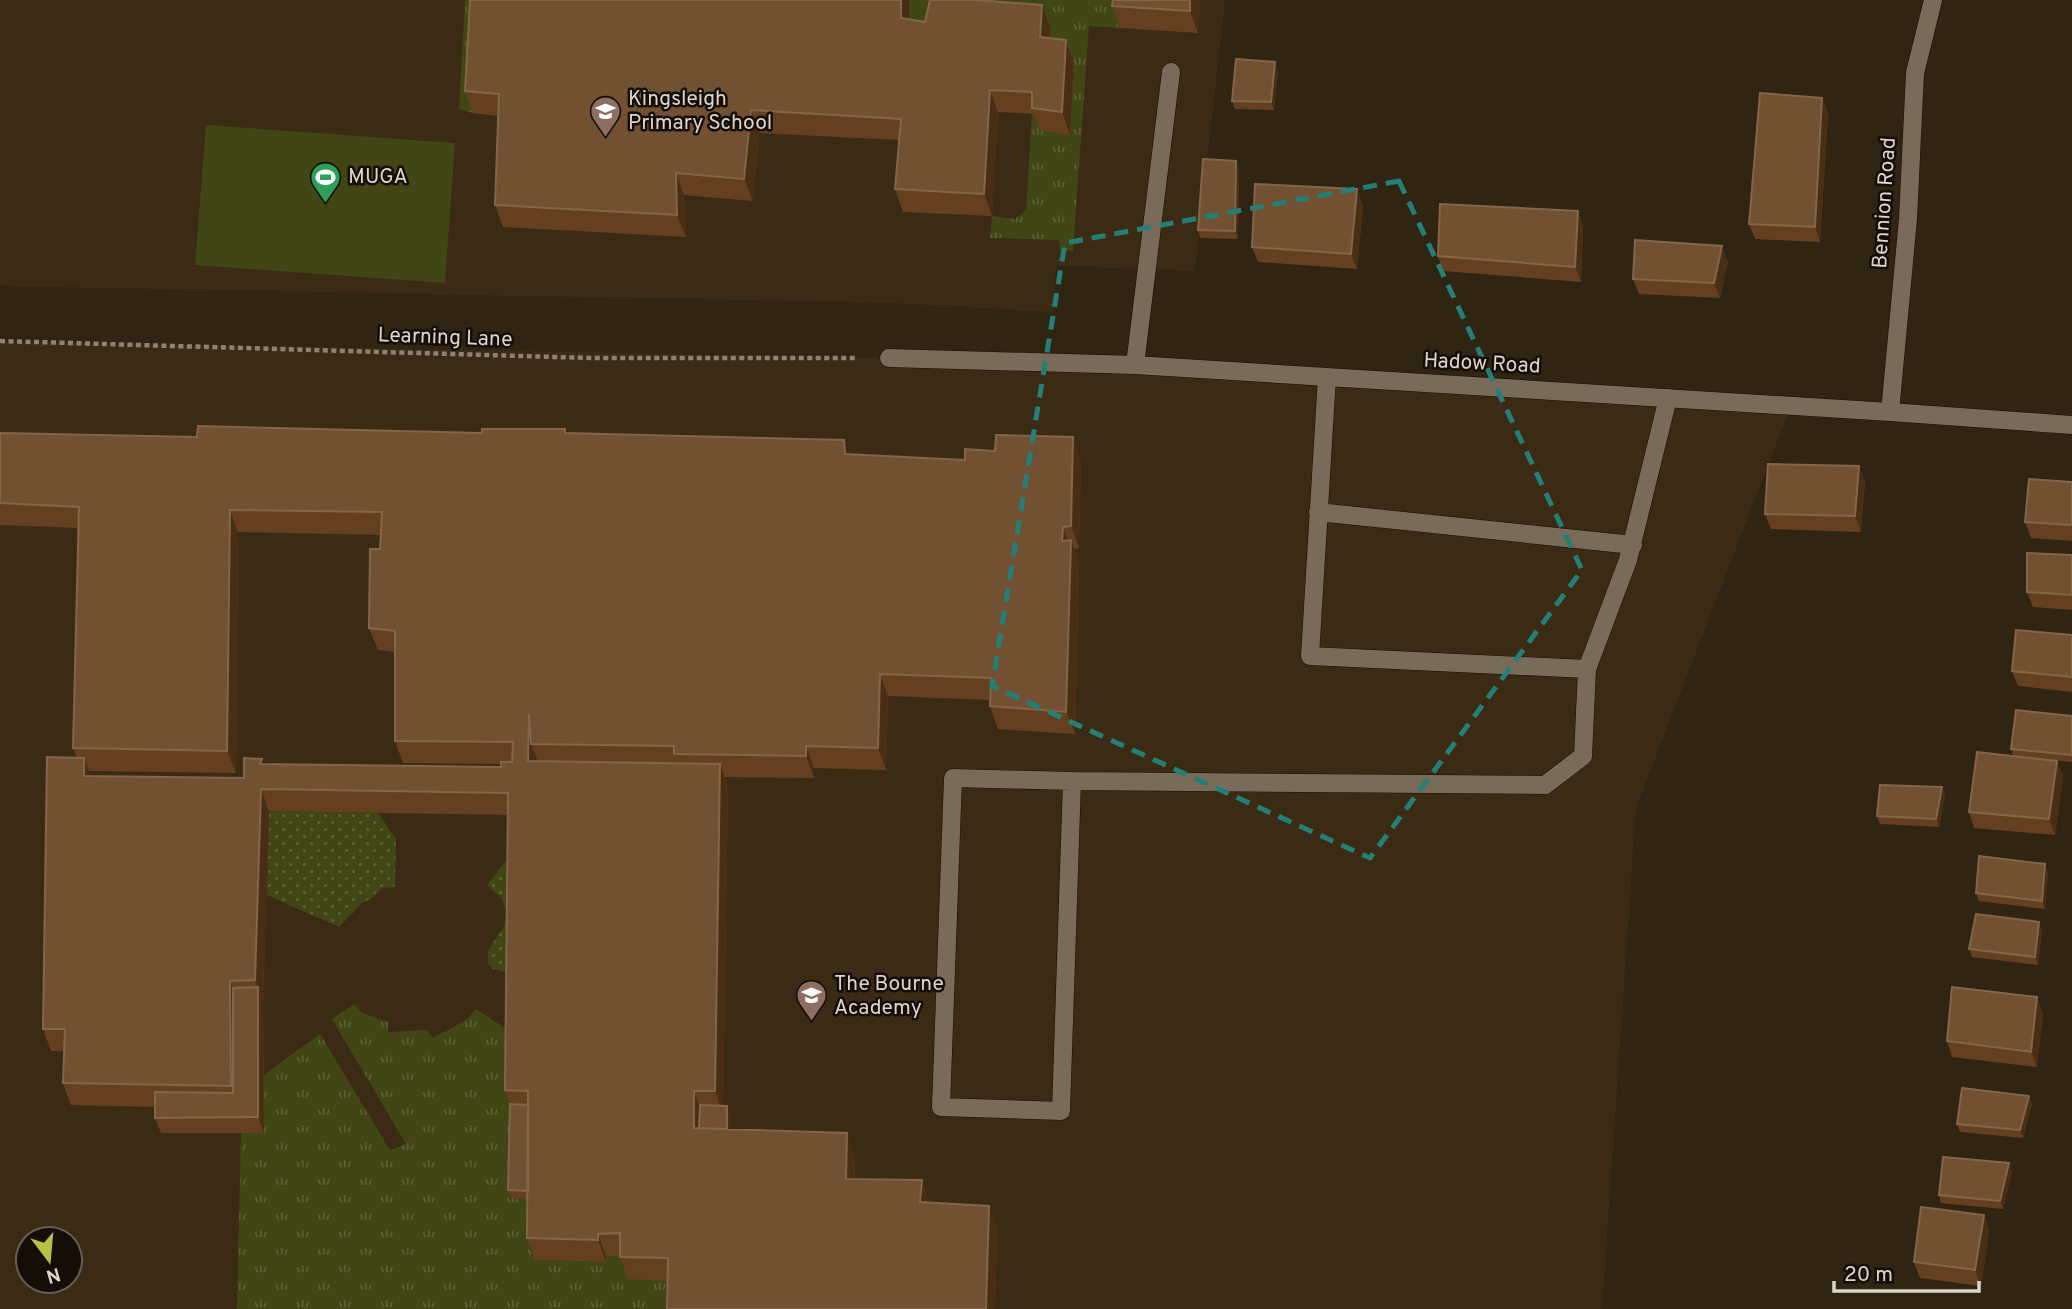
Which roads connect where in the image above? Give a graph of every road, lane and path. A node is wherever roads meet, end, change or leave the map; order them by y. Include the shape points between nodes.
1 (1933, 0) edge
2 (1171, 72) dead end
3 (0, 341) edge
4 (889, 358) joint
5 (1135, 365) junction
6 (1327, 377) junction
7 (1668, 398) junction
8 (1890, 412) junction
9 (2072, 425) edge
10 (1318, 512) junction
11 (1633, 544) junction
12 (1587, 668) junction
13 (1072, 781) junction

1 - 8 street, Bennion Road via 1915,73 1908,219
2 - 5 street
3 - 4 path, Learning Lane via 591,358
4 - 5 street, Hadow Road
5 - 6 street, Hadow Road
6 - 7 street, Hadow Road
6 - 10 street
7 - 8 street, Hadow Road
7 - 11 street
8 - 9 street, Hadow Road
10 - 11 street
10 - 12 street via 1310,656
11 - 12 street
12 - 13 street via 1583,756 1545,785
13 - 13 street via 953,778 941,1107 1061,1111

